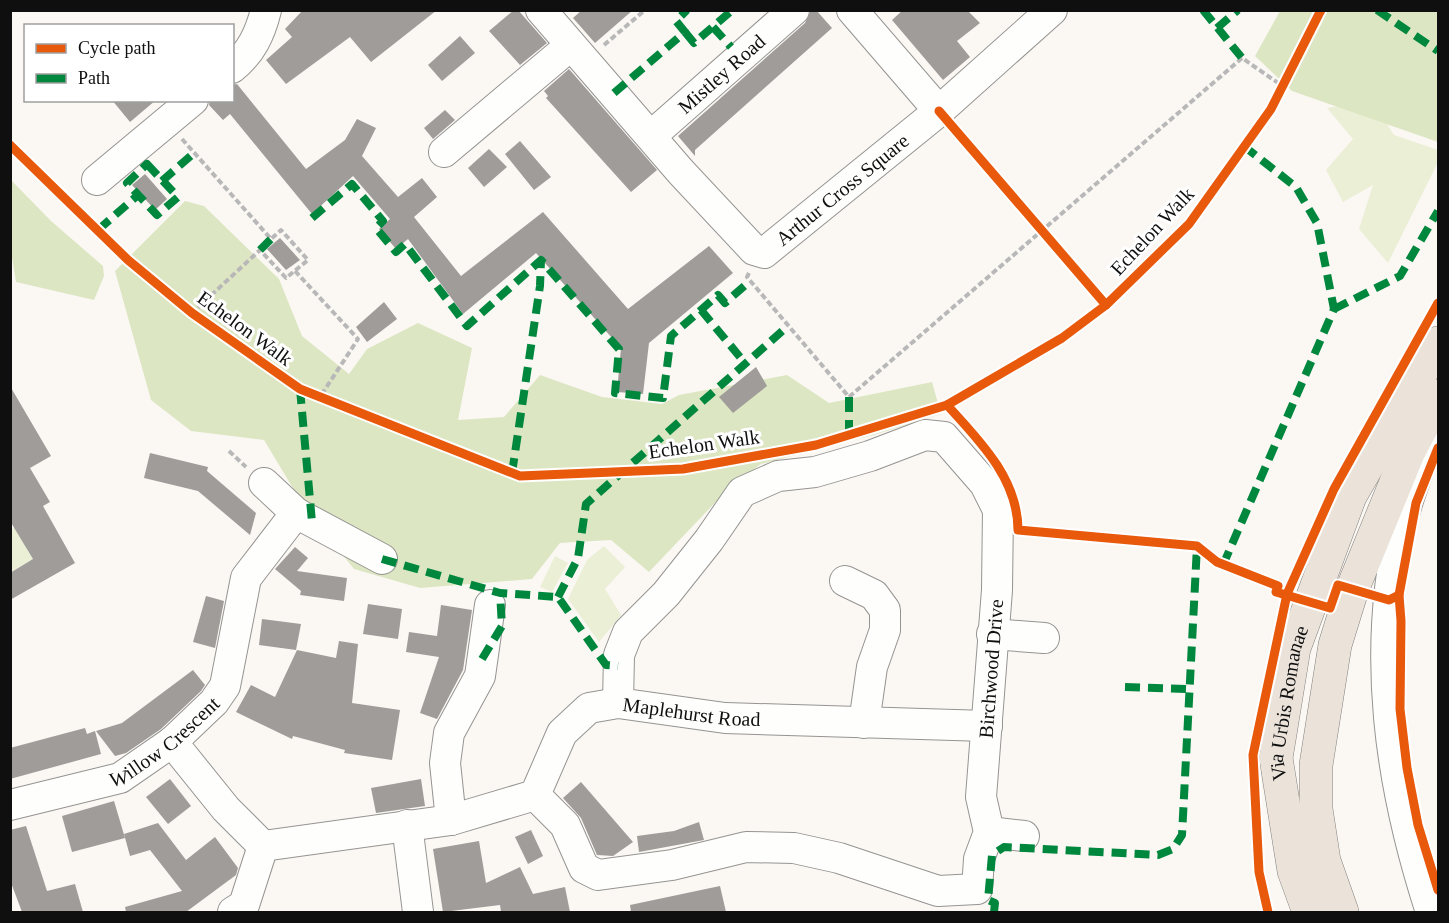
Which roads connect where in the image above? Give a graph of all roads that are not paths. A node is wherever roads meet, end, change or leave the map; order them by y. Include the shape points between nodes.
1 (266, 10) edge
2 (541, 10) edge
3 (794, 10) edge
4 (852, 10) edge
5 (1052, 10) edge
6 (578, 54) junction
7 (234, 66) edge
8 (175, 110) edge
9 (939, 111) junction
10 (651, 136) junction
11 (444, 152) dead end
12 (98, 180) dead end
13 (1438, 343) edge
14 (1438, 396) edge
15 (1438, 415) edge
16 (264, 483) dead end
17 (296, 513) junction
18 (382, 559) dead end
19 (845, 581) dead end
20 (489, 605) dead end
21 (992, 634) junction
22 (1044, 638) dead end
23 (618, 703) junction
24 (864, 723) junction
25 (987, 726) junction
26 (172, 742) junction
27 (27, 795) edge
28 (535, 795) junction
29 (451, 819) junction
30 (407, 825) junction
31 (989, 831) junction
32 (1024, 836) dead end
33 (263, 846) junction
34 (233, 912) edge
35 (418, 912) edge
36 (1309, 912) edge
37 (1342, 912) edge
38 (1431, 912) edge

1 - 7 street via 248,56
2 - 6 street, Arthur Cross Square
3 - 10 street, Mistley Road
4 - 9 street
5 - 9 street, Arthur Cross Square
6 - 10 street, Arthur Cross Square
6 - 11 street
8 - 12 street
9 - 10 street, Arthur Cross Square via 764,253 754,250
13 - 36 main road, Via Urbis Romanae via 1350,496 1294,648 1276,758 1294,871
14 - 37 main road, Via Urbis Romanae via 1408,453 1352,590 1335,645 1316,765 1316,809 1324,861
15 - 38 street via 1402,521 1385,652 1398,791
16 - 17 street
17 - 18 street
17 - 26 street, Willow Crescent via 246,578 225,686 214,702
19 - 24 street via 874,595 885,610 885,630 872,668
20 - 29 street via 480,675 449,733 445,763
21 - 22 street
21 - 23 street, Birchwood Drive via 998,510 986,484 944,437 925,435 870,456 778,476 742,492 666,594 628,632 619,655
21 - 25 street, Birchwood Drive
23 - 24 street, Maplehurst Road via 726,717
23 - 28 street, Maplehurst Road via 589,708 562,734
24 - 25 street, Maplehurst Road
25 - 31 street, Birchwood Drive via 981,796
26 - 27 street, Willow Crescent via 120,778
26 - 33 street via 226,809
28 - 29 street
28 - 31 street via 565,825 584,868 598,875 672,865 746,847 794,848 839,858 938,891 977,889 979,859
29 - 30 street
30 - 33 street
30 - 35 street
31 - 32 street
33 - 34 street via 244,905

